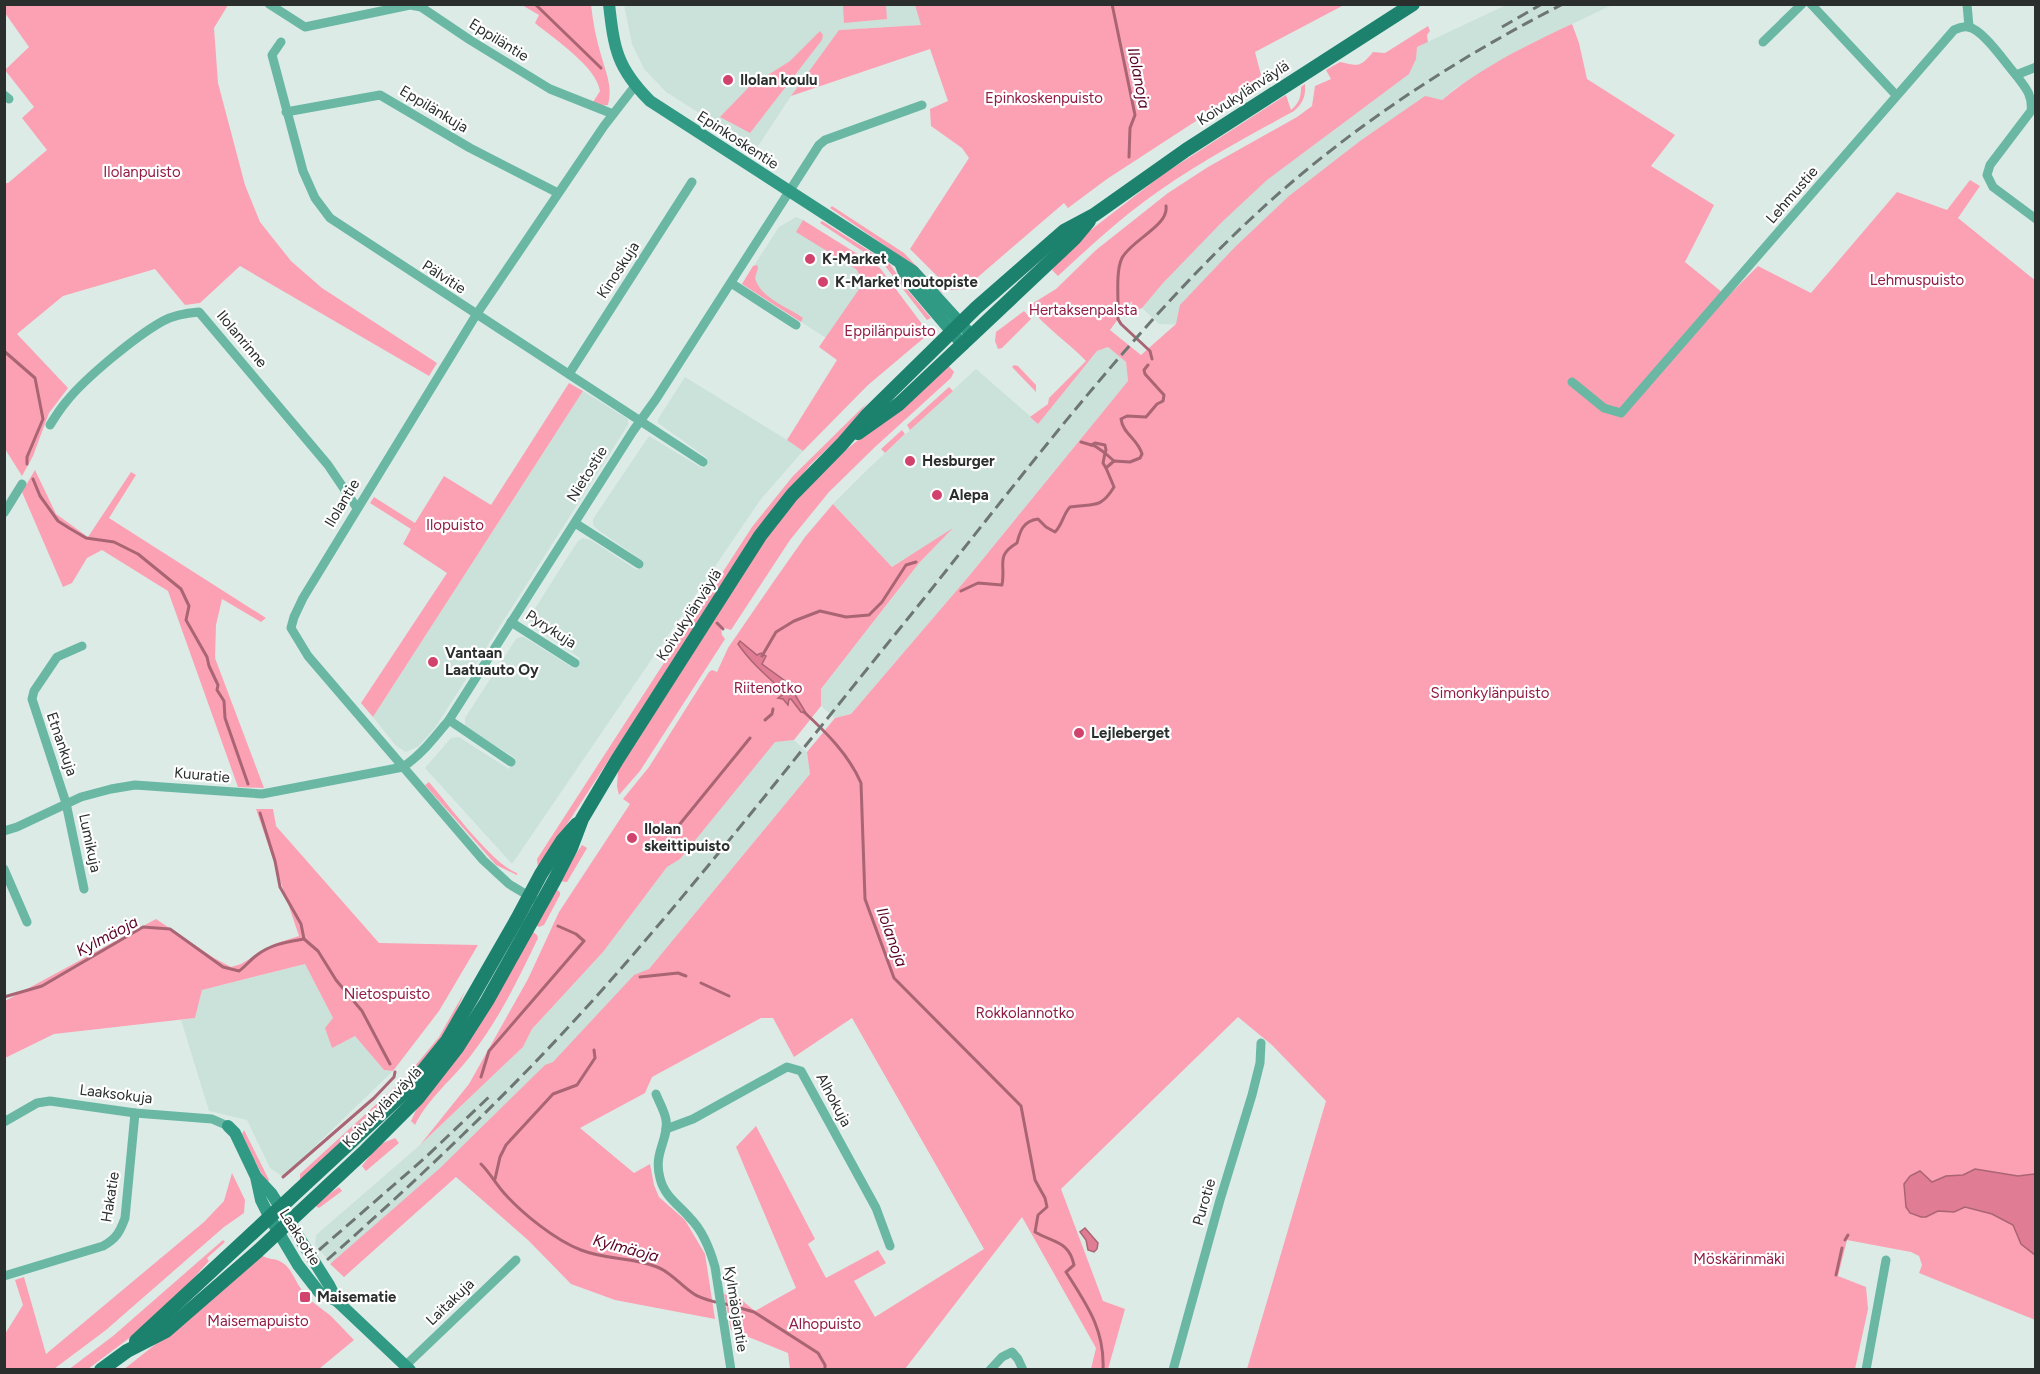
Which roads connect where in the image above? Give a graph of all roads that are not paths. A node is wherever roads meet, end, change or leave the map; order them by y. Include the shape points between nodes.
1 (269, 4) edge
2 (609, 4) edge
3 (1413, 4) edge
4 (1802, 4) edge
5 (1811, 4) edge
6 (1966, 4) edge
7 (1969, 27) junction
8 (281, 42) dead end
9 (1762, 42) dead end
10 (2036, 67) edge
11 (2016, 75) junction
12 (635, 86) junction
13 (1896, 95) junction
14 (922, 105) dead end
15 (286, 112) junction
16 (613, 114) junction
17 (692, 182) dead end
18 (789, 191) junction
19 (558, 193) junction
20 (1094, 215) junction
21 (2036, 219) edge
22 (731, 283) junction
23 (476, 315) junction
24 (796, 325) dead end
25 (957, 328) junction
26 (968, 340) junction
27 (569, 374) junction
28 (1572, 382) dead end
29 (640, 421) junction
30 (50, 425) dead end
31 (842, 444) junction
32 (703, 462) dead end
33 (22, 484) dead end
34 (357, 508) junction
35 (4, 513) edge
36 (575, 523) junction
37 (639, 564) dead end
38 (511, 621) junction
39 (82, 646) dead end
40 (575, 663) dead end
41 (449, 720) junction
42 (511, 762) dead end
43 (403, 767) junction
44 (66, 803) junction
45 (582, 819) junction
46 (4, 831) edge
47 (4, 869) edge
48 (84, 889) dead end
49 (529, 896) junction
50 (542, 904) junction
51 (27, 922) dead end
52 (1261, 1043) dead end
53 (656, 1094) dead end
54 (135, 1113) junction
55 (4, 1122) edge
56 (228, 1126) joint
57 (666, 1129) junction
58 (275, 1214) junction
59 (289, 1221) junction
60 (278, 1232) junction
61 (890, 1246) dead end
62 (516, 1260) dead end
63 (1887, 1260) dead end
64 (4, 1276) edge
65 (337, 1301) junction
66 (127, 1351) junction
67 (407, 1368) edge
68 (101, 1370) edge
69 (731, 1370) edge
70 (990, 1370) edge
71 (1023, 1370) edge
72 (1173, 1370) edge
73 (1866, 1370) edge

1 - 16 street, Eppiläntie via 305,27 421,6 550,90
2 - 12 street, Epinkoskentie via 615,49
3 - 20 main road, Koivukylänväylä via 1151,172
4 - 9 street
5 - 13 street
6 - 7 street
7 - 11 street via 1979,32
7 - 13 street, Lehmustie via 1950,33
8 - 15 street, Pälvitie via 272,55
10 - 11 street
11 - 21 street via 2031,99 2031,111 1990,165 1987,175 1993,187
12 - 16 street, Ilolantie
12 - 18 street, Epinkoskentie via 650,101
13 - 28 street, Lehmustie via 1621,413 1604,408
14 - 18 street, Nietostie via 825,140
15 - 19 street, Eppilänkuja via 380,95 470,148
15 - 23 street, Pälvitie via 303,171 315,198 330,218
16 - 19 street, Ilolantie
17 - 27 street, Kinoskuja
18 - 22 street, Nietostie
18 - 25 street, Epinkoskentie via 901,265 906,278
19 - 23 street, Ilolantie
20 - 25 main road, Koivukylänväylä via 1064,231
20 - 26 main road, Koivukylänväylä
22 - 24 street
22 - 29 street, Nietostie
23 - 27 street, Pälvitie
23 - 34 street, Ilolantie
25 - 26 street, Epinkoskentie
25 - 31 main road, Koivukylänväylä
26 - 31 main road, Koivukylänväylä via 899,404
27 - 29 street, Pälvitie
29 - 32 street, Pälvitie
29 - 36 street, Nietostie
30 - 34 street, Ilolanrinne via 67,401 143,334 165,320 199,312 328,465
31 - 45 main road, Koivukylänväylä via 792,495 760,536
33 - 35 street
34 - 43 street, Ilolantie via 303,598 291,628 308,656
36 - 37 street
36 - 38 street, Nietostie
38 - 40 street, Pyrykuja
38 - 41 street, Nietostie
39 - 44 street, Etnankuja via 57,657 32,699
41 - 42 street
41 - 43 street, Nietostie via 424,750
43 - 44 street, Kuuratie via 262,794 135,785
43 - 49 street, Ilolantie via 497,875
44 - 46 street, Kuuratie
44 - 48 street, Lumikuja
45 - 49 main road, Koivukylänväylä via 562,841
45 - 50 main road, Koivukylänväylä
47 - 51 street
49 - 50 street, Ilolantie
49 - 58 main road, Koivukylänväylä via 441,1049 409,1088
50 - 59 main road, Koivukylänväylä via 457,1048 418,1098
52 - 72 street, Purotie via 1252,1095
53 - 57 street via 666,1118
54 - 55 street, Laaksokuja via 50,1101 37,1103
54 - 56 street, Laaksokuja via 212,1119
54 - 64 street, Hakatie via 124,1218 114,1240
56 - 58 street, Laaksotie via 256,1177 261,1200
57 - 61 street, Alhokuja via 693,1119 777,1071 794,1067 801,1071 876,1208
57 - 69 street, Kylmäojantie via 658,1157 660,1180 666,1193 700,1230 710,1250
58 - 59 street, Laaksotie
58 - 60 street, Laaksotie
58 - 66 main road, Koivukylänväylä
59 - 60 main road, Koivukylänväylä
59 - 65 street, Laaksotie
60 - 65 street, Laaksotie via 319,1292
60 - 66 main road, Koivukylänväylä via 166,1331
62 - 67 street, Laitakuja
63 - 73 street
65 - 67 street, Laaksotie
66 - 68 main road, Koivukylänväylä
70 - 71 street via 1012,1352

